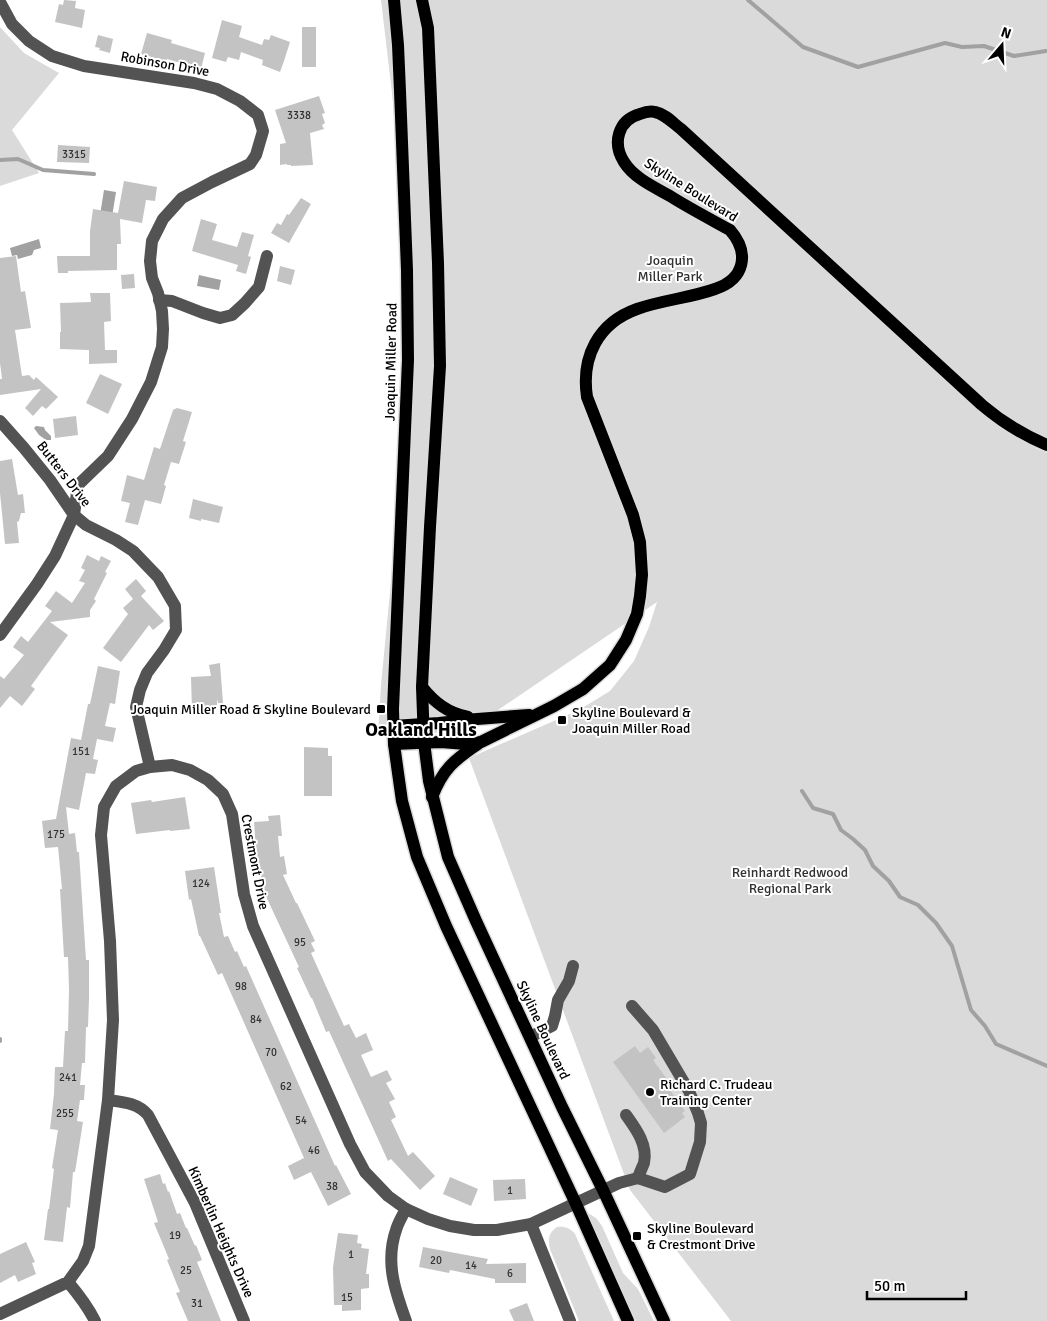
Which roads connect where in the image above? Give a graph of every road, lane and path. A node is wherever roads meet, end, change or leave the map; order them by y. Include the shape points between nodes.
1 (394, 0) edge
2 (422, 0) edge
3 (0, 2) edge
4 (267, 256) dead end
5 (159, 300) junction
6 (0, 421) edge
7 (1047, 445) edge
8 (74, 515) junction
9 (0, 636) edge
10 (422, 687) junction
11 (537, 714) junction
12 (477, 719) junction
13 (423, 724) junction
14 (393, 726) junction
15 (424, 742) junction
16 (481, 742) junction
17 (394, 744) junction
18 (150, 767) junction
19 (432, 797) junction
20 (573, 966) dead end
21 (632, 1006) dead end
22 (530, 1037) junction
23 (108, 1100) junction
24 (626, 1115) dead end
25 (638, 1178) junction
26 (603, 1190) junction
27 (576, 1204) junction
28 (406, 1209) junction
29 (532, 1224) junction
30 (68, 1282) junction
31 (0, 1314) edge
32 (95, 1321) edge
33 (244, 1321) edge
34 (406, 1321) edge
35 (570, 1321) edge
36 (628, 1321) edge
37 (664, 1321) edge

1 - 14 main road, Joaquin Miller Road via 408,360
2 - 10 main road via 429,47 440,366
3 - 5 street, Robinson Drive via 12,24 52,56 84,66 217,89 240,100 258,115 263,131 250,164 182,198 163,219 152,241 150,260
4 - 5 street via 259,287 232,314 220,318
5 - 8 street, Robinson Drive via 162,347 150,382 132,419 108,456 78,485
6 - 8 street, Butters Drive via 50,480
7 - 11 main road, Skyline Boulevard via 1030,438 982,405 670,120 655,112 634,116 625,122 618,137 617,146 625,164 650,185 730,230 740,245 741,268 729,283 716,289 648,305 622,316 601,334 588,357 586,397 624,491 640,542 640,596 631,629 610,665 583,689
8 - 9 street, Robinson Drive via 55,556
8 - 18 street, Butters Drive via 133,551 158,577 175,606 176,630 147,673 136,707
10 - 12 main road via 442,708
10 - 13 main road
11 - 12 main road, Skyline Boulevard
11 - 16 main road, Skyline Boulevard
12 - 13 main road, Skyline Boulevard
13 - 14 main road, Skyline Boulevard
13 - 15 main road, Skyline Boulevard
14 - 17 main road
15 - 16 main road, Skyline Boulevard
15 - 17 main road, Skyline Boulevard
15 - 19 main road, Skyline Boulevard
16 - 19 main road via 448,768
17 - 27 main road via 402,801 417,857
18 - 23 street, Crestmont Drive via 136,771 116,786 104,807 101,835 113,1020
18 - 28 street, Crestmont Drive via 172,765 190,770 223,794 232,814 244,894 253,926 365,1172
19 - 22 main road, Skyline Boulevard via 448,856
20 - 22 street via 558,1000 552,1026
21 - 25 street via 653,1030 689,1091 701,1123 700,1142 690,1174 665,1187
22 - 26 main road, Skyline Boulevard
23 - 30 street, Crestmont Drive via 89,1246
23 - 33 street, Kimberlin Heights Drive via 137,1106 148,1115 195,1203
24 - 25 street via 644,1147 644,1162
25 - 26 street, Crestmont Drive
26 - 27 street, Crestmont Drive
26 - 37 main road, Skyline Boulevard
27 - 29 street, Crestmont Drive
27 - 36 main road
28 - 29 street, Crestmont Drive via 450,1226 474,1230
28 - 34 street via 396,1230 390,1258 396,1293
29 - 35 street
30 - 31 street, Crestmont Drive
30 - 32 street via 88,1306

